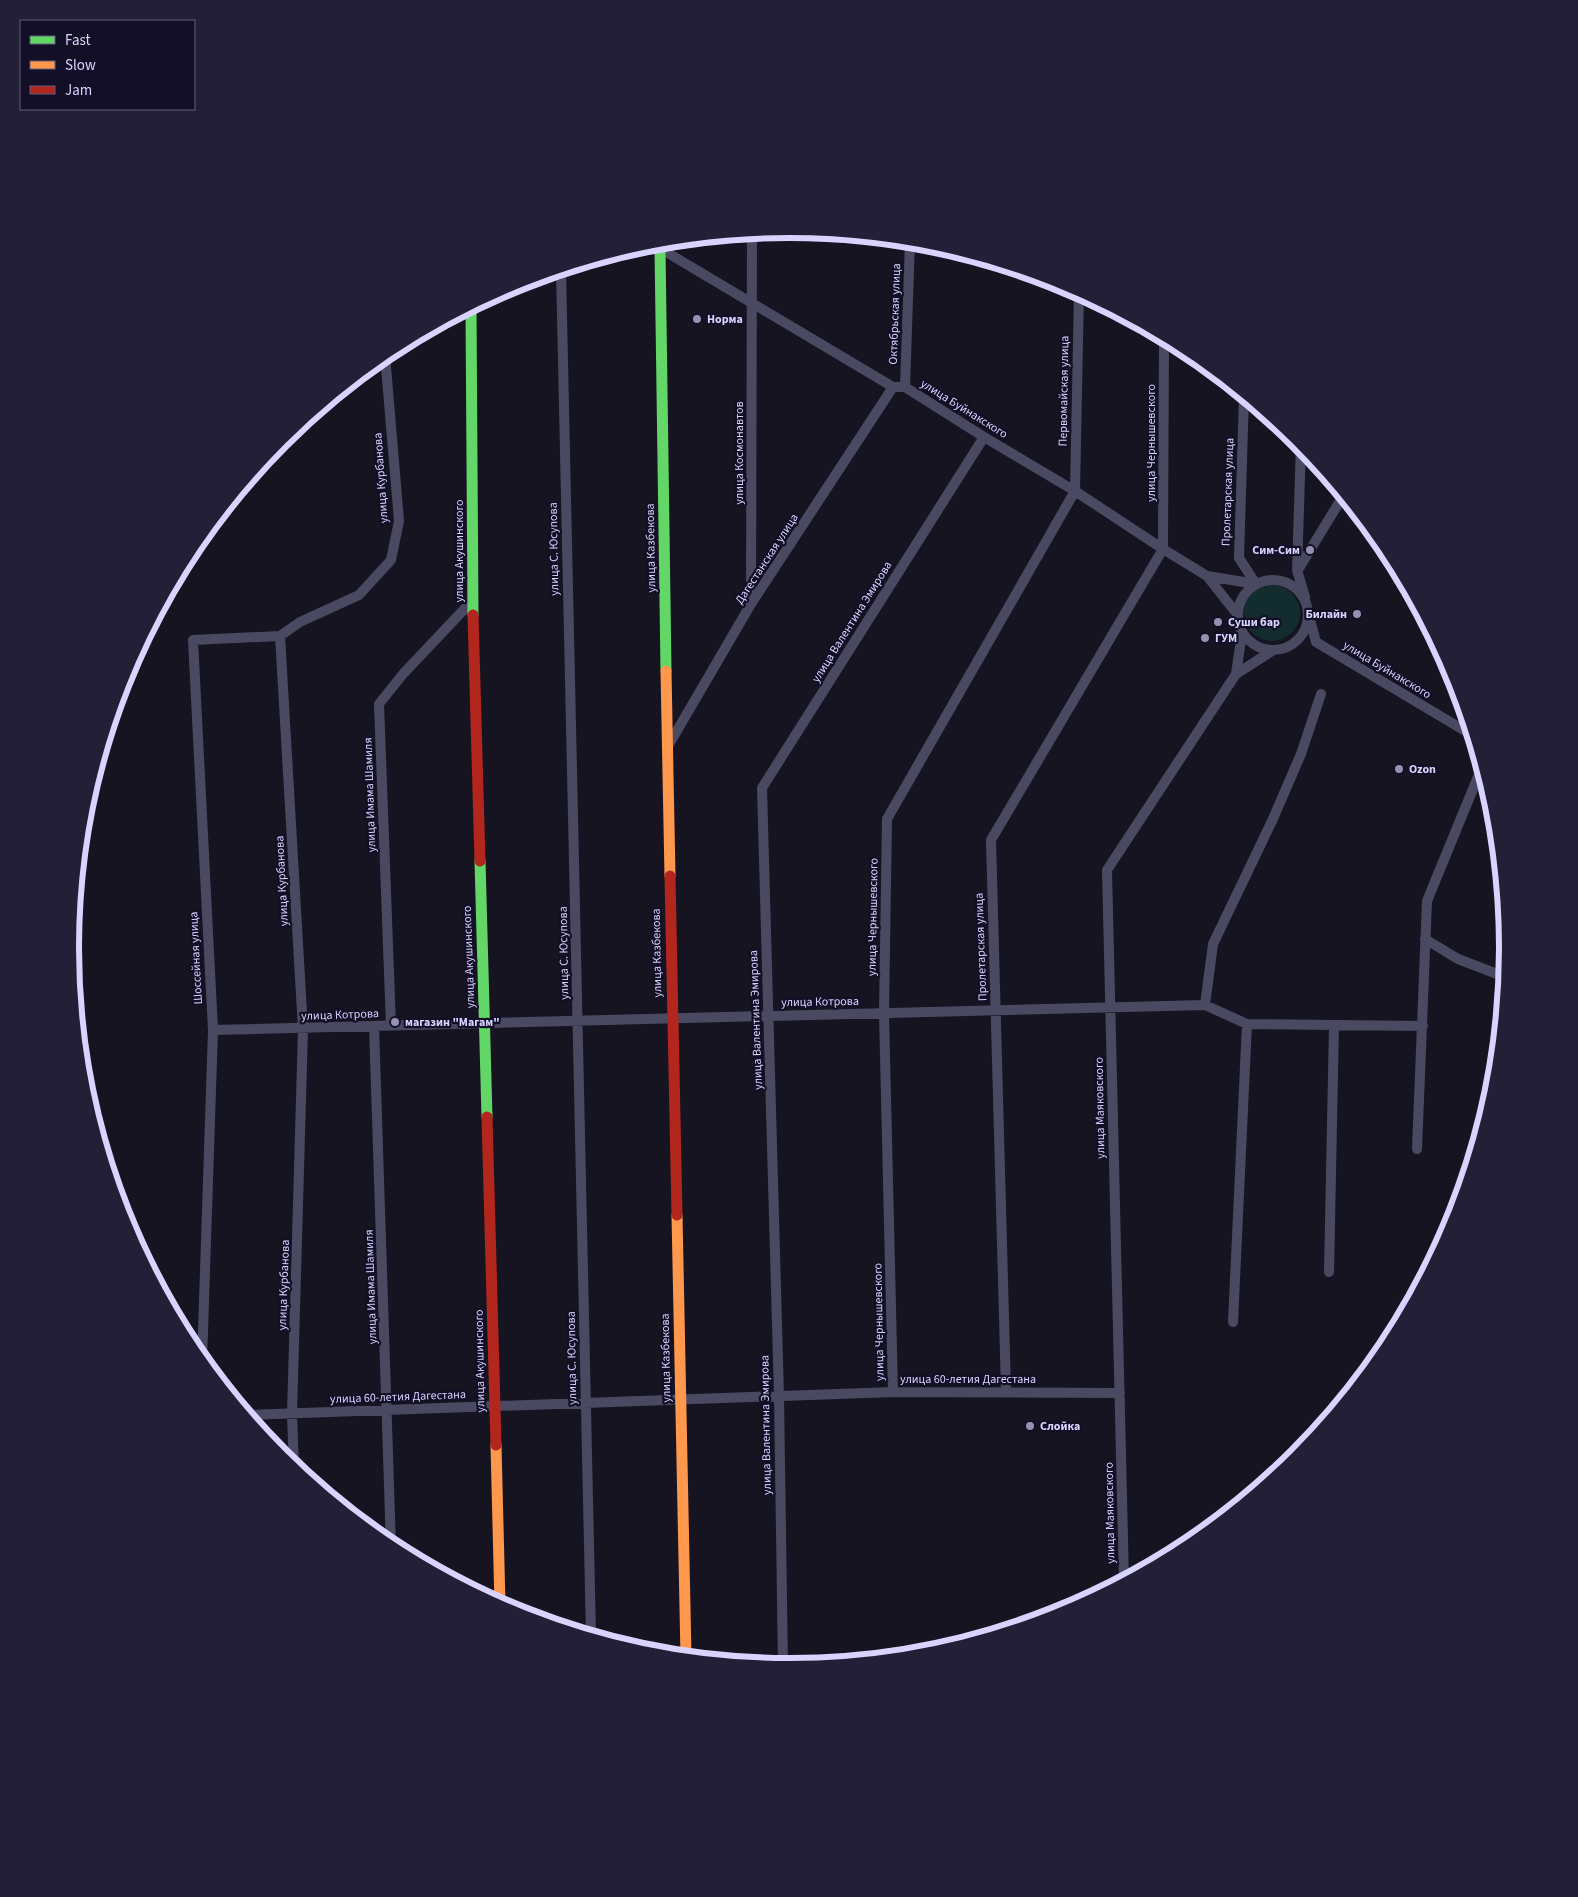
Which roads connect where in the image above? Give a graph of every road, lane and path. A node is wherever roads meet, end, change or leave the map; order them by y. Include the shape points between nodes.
1 (752, 240) edge
2 (910, 249) edge
3 (662, 250) edge
4 (656, 251) edge
5 (560, 276) edge
6 (1079, 300) edge
7 (751, 302) junction
8 (471, 313) edge
9 (1164, 345) edge
10 (386, 364) edge
11 (894, 387) junction
12 (905, 387) junction
13 (1244, 404) edge
14 (984, 437) junction
15 (1301, 456) edge
16 (1075, 491) junction
17 (1340, 501) edge
18 (1163, 549) junction
19 (1297, 570) junction
20 (1207, 576) junction
21 (1276, 580) junction
22 (1256, 584) junction
23 (473, 600) junction
24 (1306, 601) junction
25 (751, 604) junction
26 (1308, 612) junction
27 (1237, 614) junction
28 (1242, 633) junction
29 (280, 636) junction
30 (1316, 642) junction
31 (1293, 644) junction
32 (1272, 651) junction
33 (1236, 674) junction
34 (1321, 694) dead end
35 (1465, 731) edge
36 (667, 748) junction
37 (1478, 777) edge
38 (1425, 939) junction
39 (1498, 975) edge
40 (1205, 1006) junction
41 (1110, 1007) junction
42 (996, 1010) junction
43 (884, 1013) junction
44 (769, 1016) junction
45 (672, 1018) junction
46 (578, 1021) junction
47 (485, 1023) junction
48 (1247, 1024) junction
49 (1334, 1025) junction
50 (374, 1026) junction
51 (391, 1026) junction
52 (1423, 1026) junction
53 (303, 1029) junction
54 (213, 1030) junction
55 (1417, 1149) dead end
56 (1329, 1272) dead end
57 (1233, 1322) dead end
58 (202, 1349) edge
59 (1006, 1391) junction
60 (893, 1392) junction
61 (1120, 1393) junction
62 (779, 1396) junction
63 (680, 1400) junction
64 (586, 1403) junction
65 (495, 1406) junction
66 (388, 1410) junction
67 (292, 1414) junction
68 (253, 1415) edge
69 (294, 1457) edge
70 (391, 1537) edge
71 (1124, 1575) edge
72 (500, 1597) edge
73 (591, 1631) edge
74 (686, 1651) edge
75 (783, 1659) edge

1 - 7 street, улица Космонавтов
2 - 12 street, Октябрьская улица
3 - 7 street
4 - 36 street, улица Казбекова
5 - 46 street, улица С. Юсупова
6 - 16 street, Первомайская улица
7 - 11 street
7 - 25 street, улица Космонавтов
8 - 23 street, улица Акушинского
9 - 18 street, улица Чернышевского
10 - 29 street, улица Курбанова via 398,521 390,560 359,595 300,622
11 - 12 street, улица Буйнакского
11 - 25 street, Дагестанская улица
12 - 14 street, улица Буйнакского
13 - 22 street, Пролетарская улица via 1239,558
14 - 16 street, улица Буйнакского
14 - 44 street, улица Валентина Эмирова via 762,788
15 - 19 street
16 - 18 street, улица Буйнакского
16 - 43 street, улица Чернышевского via 887,819
17 - 19 street
18 - 20 street, улица Буйнакского
18 - 42 street, Пролетарская улица via 991,840
19 - 21 street
19 - 24 street
20 - 22 street
20 - 27 street
21 - 22 street
21 - 24 street via 1288,583
22 - 27 street via 1240,600
23 - 47 street, улица Акушинского
23 - 51 street, улица Имама Шамиля via 379,704
24 - 26 street
25 - 36 street, Дагестанская улица
26 - 30 street
26 - 31 street via 1308,624
27 - 28 street
28 - 32 street via 1250,642
28 - 33 street
29 - 53 street, улица Курбанова
29 - 54 street, Шоссейная улица via 193,640
30 - 31 street
30 - 35 street, улица Буйнакского
31 - 32 street
32 - 33 street
33 - 41 street, улица Маяковского via 1107,870
34 - 40 street via 1298,763 1213,944
36 - 45 street, улица Казбекова
37 - 38 street via 1427,901
38 - 39 street via 1458,960
38 - 52 street
40 - 41 street, улица Котрова
40 - 48 street, улица Котрова
41 - 42 street, улица Котрова
41 - 61 street, улица Маяковского
42 - 43 street, улица Котрова
42 - 59 street, Пролетарская улица
43 - 44 street, улица Котрова
43 - 60 street, улица Чернышевского
44 - 45 street, улица Котрова
44 - 62 street, улица Валентина Эмирова
45 - 46 street, улица Котрова
45 - 63 street, улица Казбекова
46 - 47 street, улица Котрова
46 - 64 street, улица С. Юсупова
47 - 51 street, улица Котрова
47 - 65 street, улица Акушинского
48 - 49 street, улица Котрова
48 - 57 street
49 - 52 street, улица Котрова
49 - 56 street
50 - 51 street, улица Котрова
50 - 53 street, улица Котрова
50 - 66 street, улица Имама Шамиля
52 - 55 street
53 - 54 street, улица Котрова
53 - 67 street, улица Курбанова
54 - 58 street, Шоссейная улица
59 - 60 street, улица 60-летия Дагестана
59 - 61 street, улица 60-летия Дагестана
60 - 62 street, улица 60-летия Дагестана
61 - 71 street, улица Маяковского
62 - 63 street, улица 60-летия Дагестана
62 - 75 street, улица Валентина Эмирова
63 - 64 street, улица 60-летия Дагестана
63 - 74 street, улица Казбекова
64 - 65 street, улица 60-летия Дагестана
64 - 73 street, улица С. Юсупова
65 - 66 street, улица 60-летия Дагестана
65 - 72 street, улица Акушинского
66 - 67 street, улица 60-летия Дагестана
66 - 70 street, улица Имама Шамиля
67 - 68 street, улица 60-летия Дагестана
67 - 69 street, улица Курбанова

